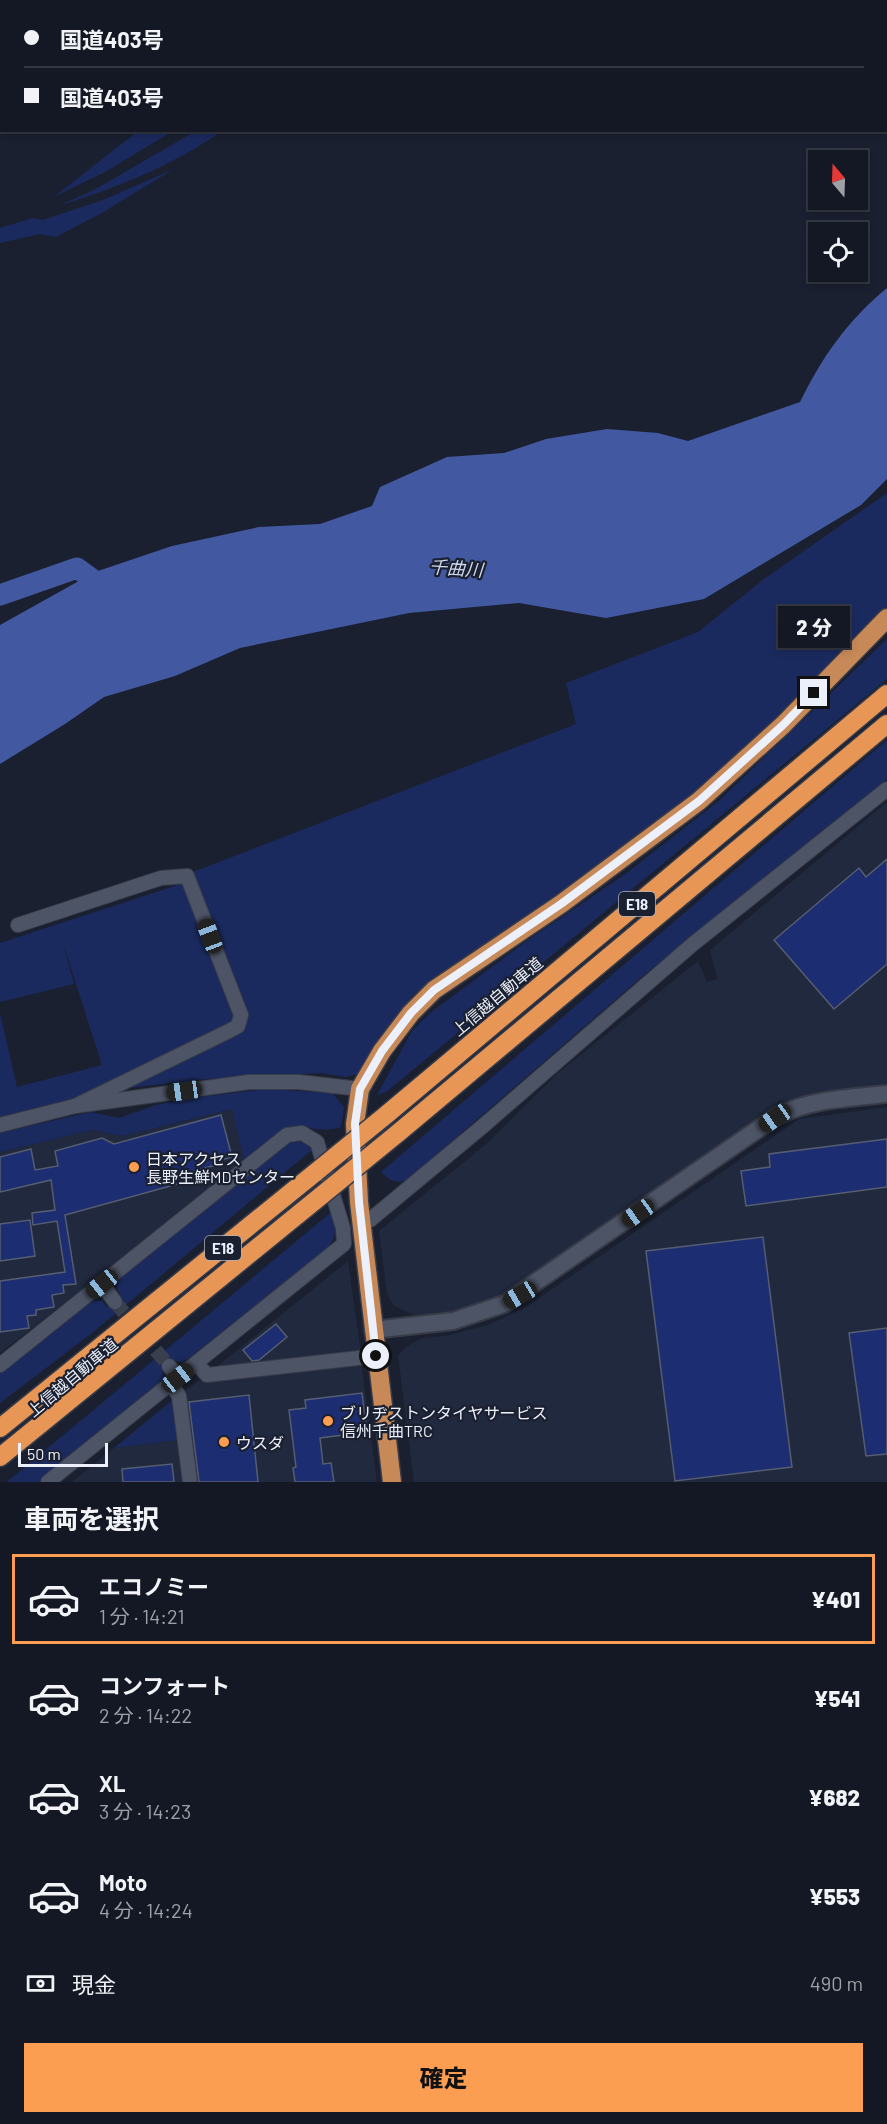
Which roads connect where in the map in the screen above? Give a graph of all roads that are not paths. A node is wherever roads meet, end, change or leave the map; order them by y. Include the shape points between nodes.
1 (887, 618) edge
2 (887, 694) edge
3 (887, 724) edge
4 (887, 789) edge
5 (18, 925) dead end
6 (360, 1089) junction
7 (887, 1094) edge
8 (75, 1106) junction
9 (0, 1125) edge
10 (370, 1220) dead end
11 (102, 1284) junction
12 (115, 1302) tunnel mouth
13 (130, 1324) junction
14 (373, 1330) junction
15 (142, 1343) junction
16 (376, 1356) junction
17 (197, 1364) junction
18 (0, 1365) edge
19 (169, 1366) tunnel mouth
20 (175, 1381) junction
21 (0, 1420) edge
22 (0, 1428) edge
23 (0, 1457) edge
24 (0, 1464) edge
25 (48, 1482) edge
26 (190, 1482) edge
27 (392, 1482) edge

1 - 6 highway via 783,725 699,801 561,904 434,990 382,1051
2 - 13 highway, 上信越自動車道 / E18, bridge via 386,1115
3 - 15 highway, 上信越自動車道 / E18, bridge
4 - 10 street via 693,944
5 - 8 street via 161,878 187,876 241,1016 238,1026 231,1030
6 - 8 street via 299,1082 249,1082
6 - 14 highway via 355,1124 357,1173
7 - 14 street via 820,1101 777,1116 504,1304 453,1321
8 - 9 street
11 - 12 street
11 - 17 street via 287,1135 296,1132 310,1136 317,1142 345,1244
11 - 18 street
13 - 21 highway, 上信越自動車道 / E18
13 - 22 highway, 上信越自動車道 / E18
14 - 16 highway
15 - 23 highway, 上信越自動車道 / E18
15 - 24 highway, 上信越自動車道 / E18
16 - 17 street via 207,1375
16 - 27 highway
17 - 20 street
19 - 20 street
20 - 25 street
20 - 26 street

